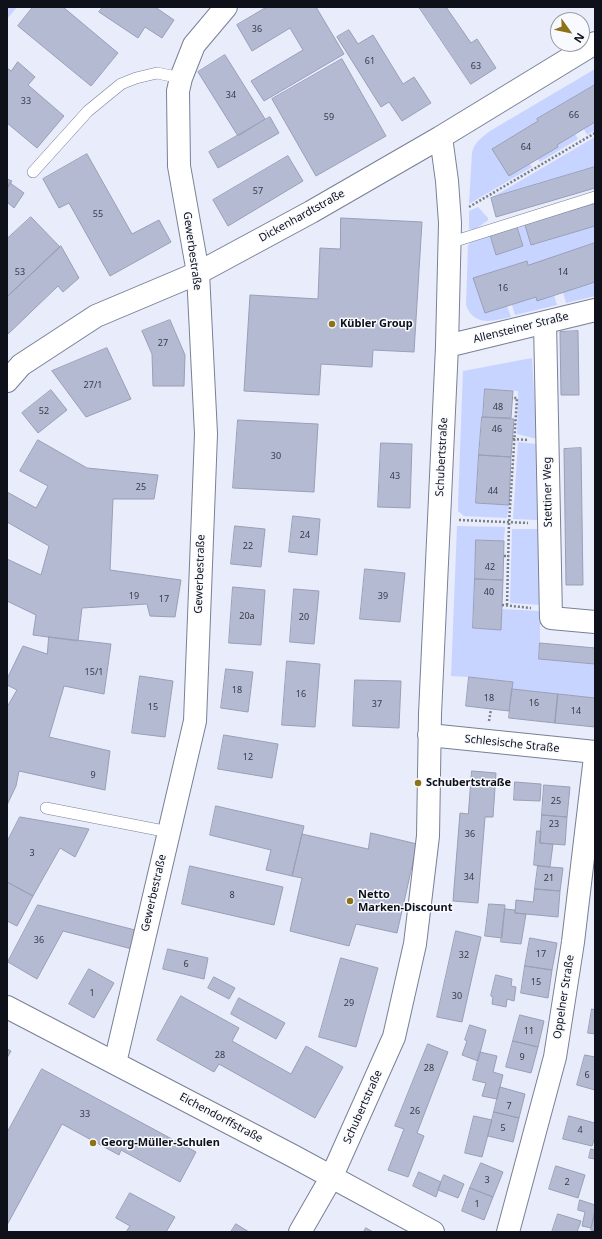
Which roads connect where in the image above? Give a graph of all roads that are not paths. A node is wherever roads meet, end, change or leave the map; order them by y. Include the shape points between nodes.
1 (226, 7) edge
2 (595, 43) edge
3 (181, 78) junction
4 (441, 137) junction
5 (33, 172) dead end
6 (595, 197) edge
7 (448, 243) junction
8 (198, 273) junction
9 (595, 310) edge
10 (545, 322) junction
11 (447, 346) junction
12 (7, 381) edge
13 (595, 622) edge
14 (429, 735) junction
15 (595, 752) edge
16 (595, 757) edge
17 (46, 808) dead end
18 (169, 832) junction
19 (7, 1007) edge
20 (115, 1063) junction
21 (331, 1178) junction
22 (300, 1232) edge
23 (433, 1232) edge
24 (508, 1232) edge

1 - 3 street, Gewerbestraße via 194,46
2 - 4 street, Dickenhardtstraße
3 - 5 lane via 157,73 121,84 88,111
3 - 8 street, Gewerbestraße via 178,91 179,166
4 - 7 street, Schubertstraße via 450,223
4 - 8 street, Dickenhardtstraße
6 - 7 lane
7 - 11 street, Schubertstraße
8 - 12 street, Dickenhardtstraße via 96,316 20,365
8 - 18 street, Gewerbestraße via 206,434 195,721
9 - 10 street, Allensteiner Straße
10 - 11 street, Allensteiner Straße
10 - 13 street, Stettiner Weg via 551,618
11 - 14 street, Schubertstraße
14 - 15 street, Schlesische Straße
14 - 21 street, Schubertstraße via 428,836 413,952 394,1037
16 - 24 street, Oppelner Straße via 573,942 555,1057
17 - 18 lane
18 - 20 street, Gewerbestraße
19 - 20 street, Eichendorffstraße
20 - 21 street, Eichendorffstraße
21 - 22 street, Schubertstraße
21 - 23 street, Eichendorffstraße

